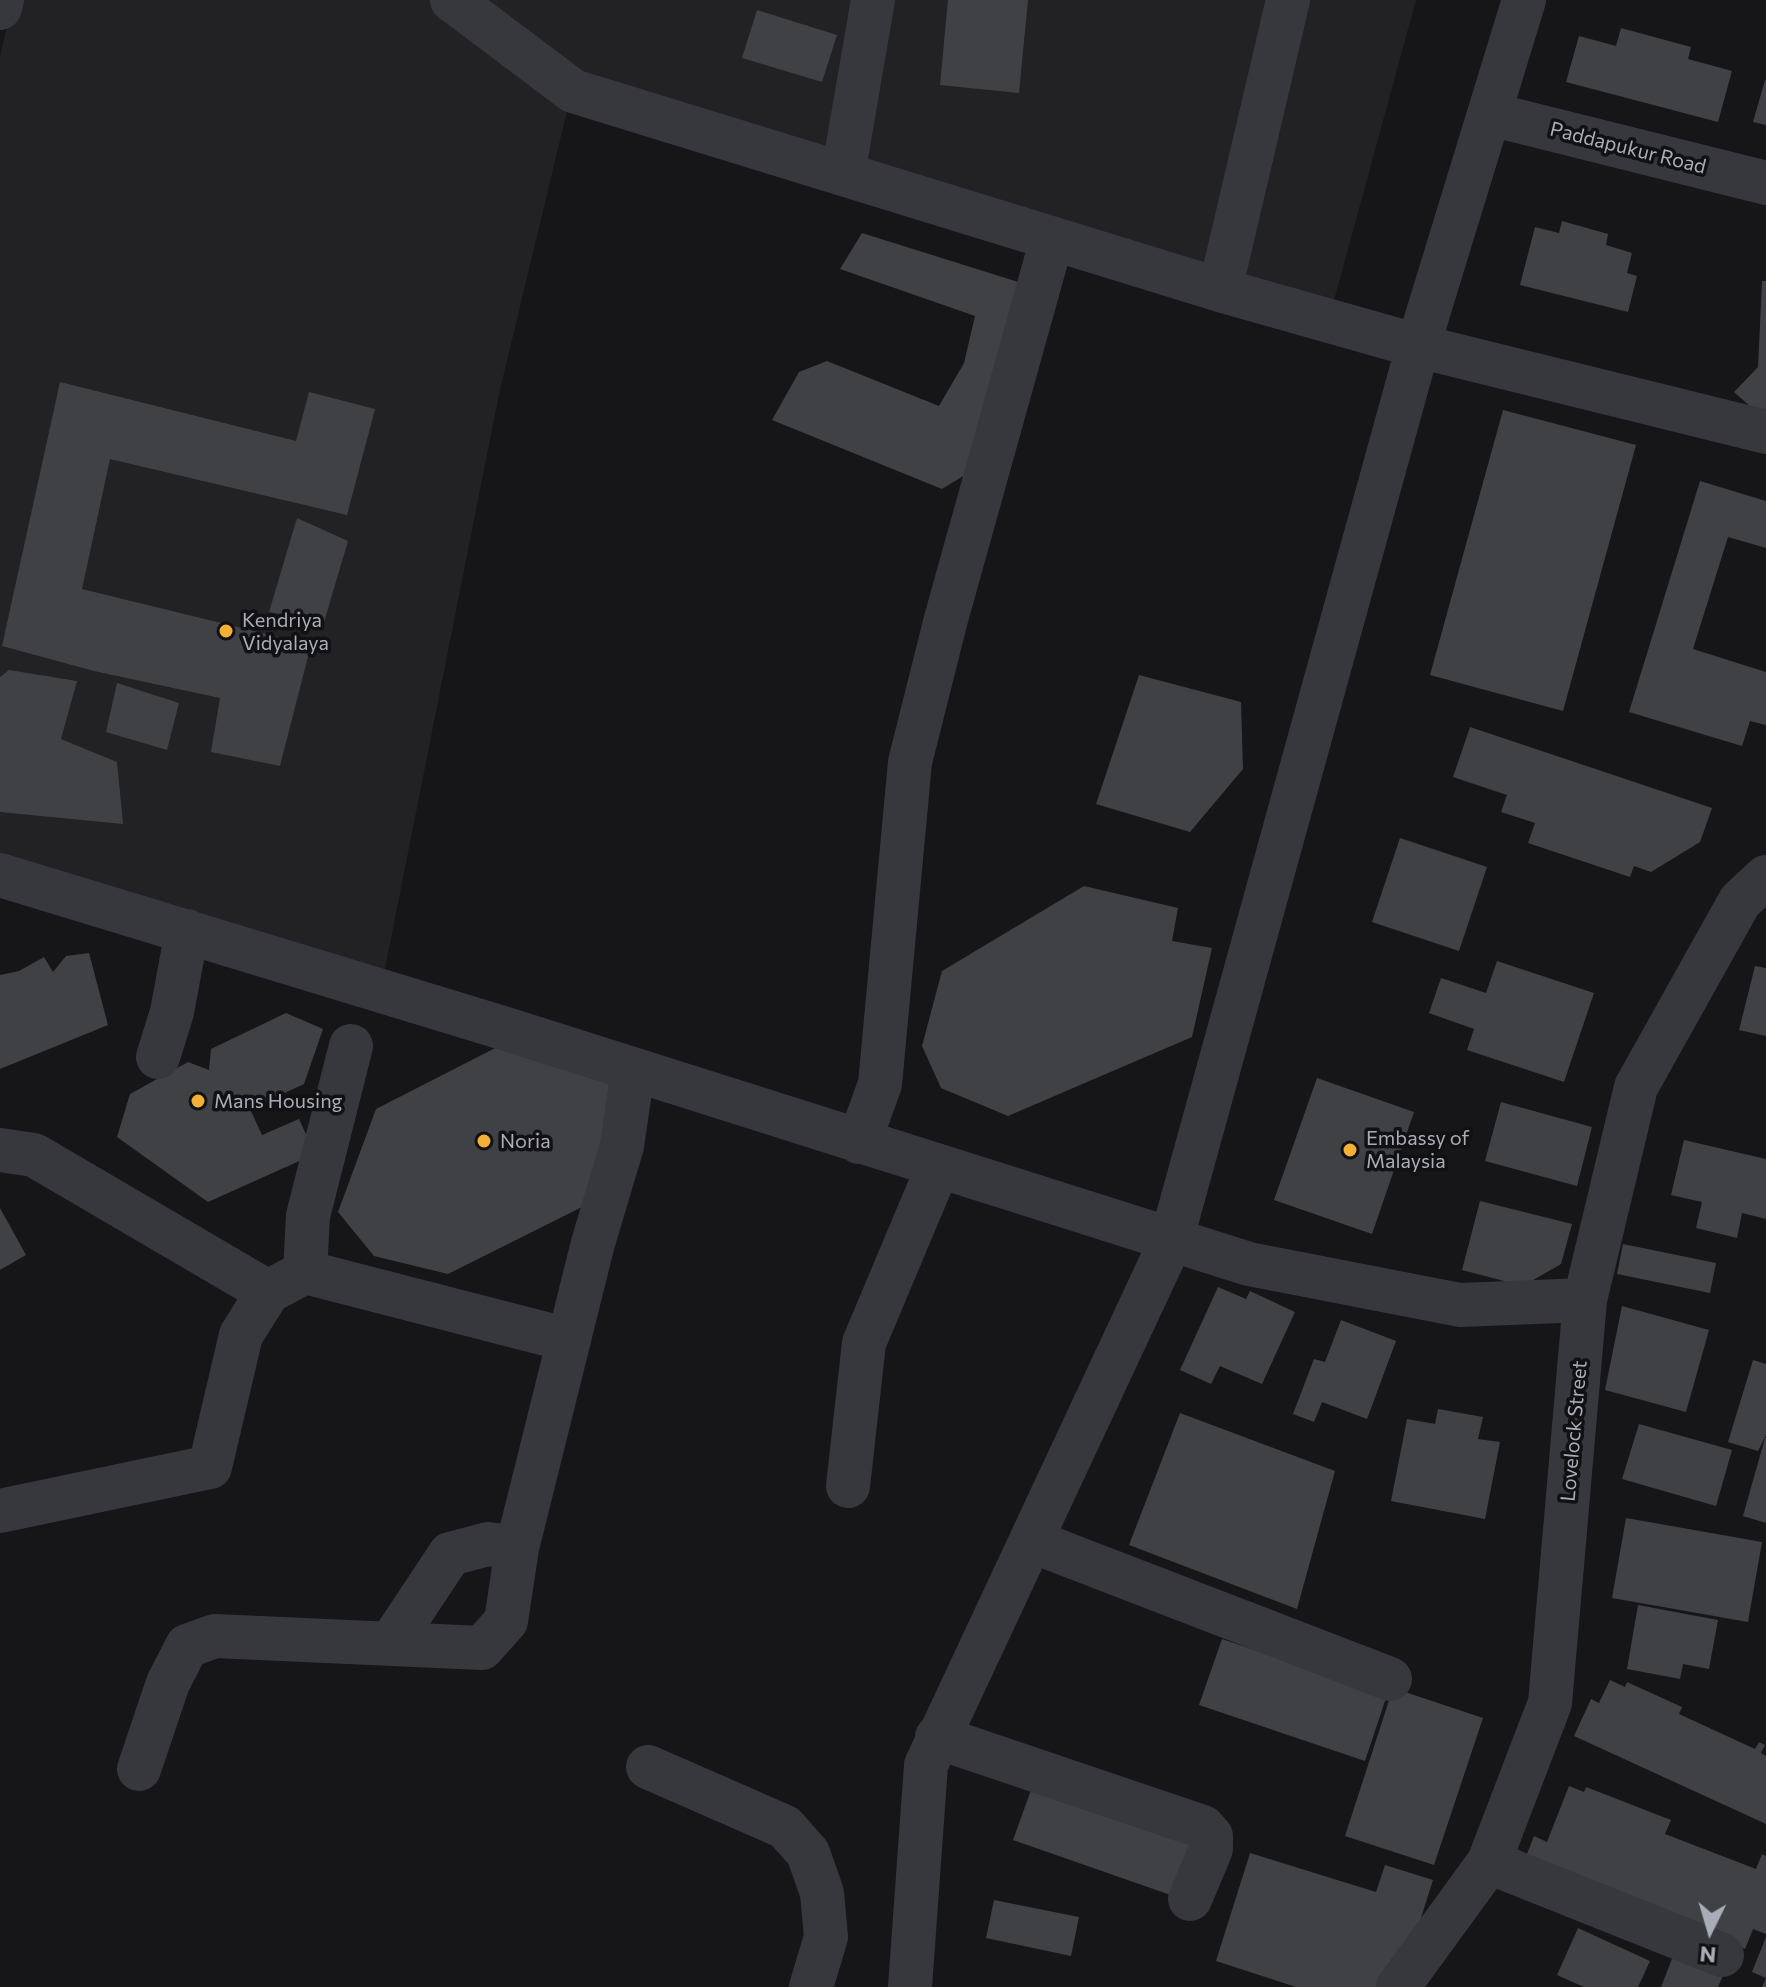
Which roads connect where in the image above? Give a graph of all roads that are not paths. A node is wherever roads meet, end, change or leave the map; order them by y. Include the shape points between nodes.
1 (2, 0) edge
2 (452, 0) edge
3 (873, 0) edge
4 (1288, 0) edge
5 (1524, 0) edge
6 (0, 8) edge
7 (1490, 114) junction
8 (843, 174) junction
9 (1766, 183) edge
10 (1052, 239) junction
11 (1220, 290) junction
12 (1418, 346) junction
13 (1766, 432) edge
14 (0, 875) edge
15 (1766, 877) edge
16 (187, 931) junction
17 (351, 1046) dead end
18 (158, 1057) dead end
19 (633, 1070) junction
20 (859, 1142) junction
21 (0, 1150) edge
22 (938, 1167) junction
23 (1171, 1241) junction
24 (286, 1282) junction
25 (1585, 1300) junction
26 (569, 1340) junction
27 (848, 1486) dead end
28 (0, 1511) edge
29 (1032, 1541) junction
30 (517, 1548) junction
31 (391, 1643) junction
32 (1390, 1679) dead end
33 (937, 1737) junction
34 (648, 1767) dead end
35 (139, 1769) dead end
36 (1489, 1862) junction
37 (1190, 1899) dead end
38 (1722, 1955) dead end
39 (811, 1987) edge
40 (910, 1987) edge
41 (1398, 1987) edge

1 - 6 street
2 - 8 street via 573,91
3 - 8 street
4 - 11 street
5 - 7 street
7 - 9 street, Paddapukur Road
7 - 12 street
8 - 10 street
10 - 11 street
10 - 20 street via 910,762 880,1084
11 - 12 street
12 - 13 street
12 - 23 street
14 - 16 street
15 - 25 street, Lovelock Street via 1740,901 1636,1087
16 - 18 street
16 - 19 street
17 - 24 street
19 - 20 street
19 - 26 street via 622,1146
20 - 22 street
21 - 24 street via 34,1155
22 - 23 street
22 - 27 street via 864,1343
23 - 25 street via 1249,1264 1460,1305
23 - 29 street
24 - 26 street
24 - 28 street via 241,1335 210,1467
25 - 36 street, Lovelock Street via 1550,1703
26 - 30 street
29 - 32 street
29 - 33 street
30 - 31 street via 488,1544 450,1554
30 - 31 street via 506,1621 482,1648
31 - 35 street via 215,1636 187,1646 168,1683
33 - 37 street via 1203,1827 1213,1841
33 - 40 street via 926,1765
34 - 39 street via 785,1827 808,1853 822,1893 826,1937
36 - 38 street
36 - 41 street, Lovelock Street

